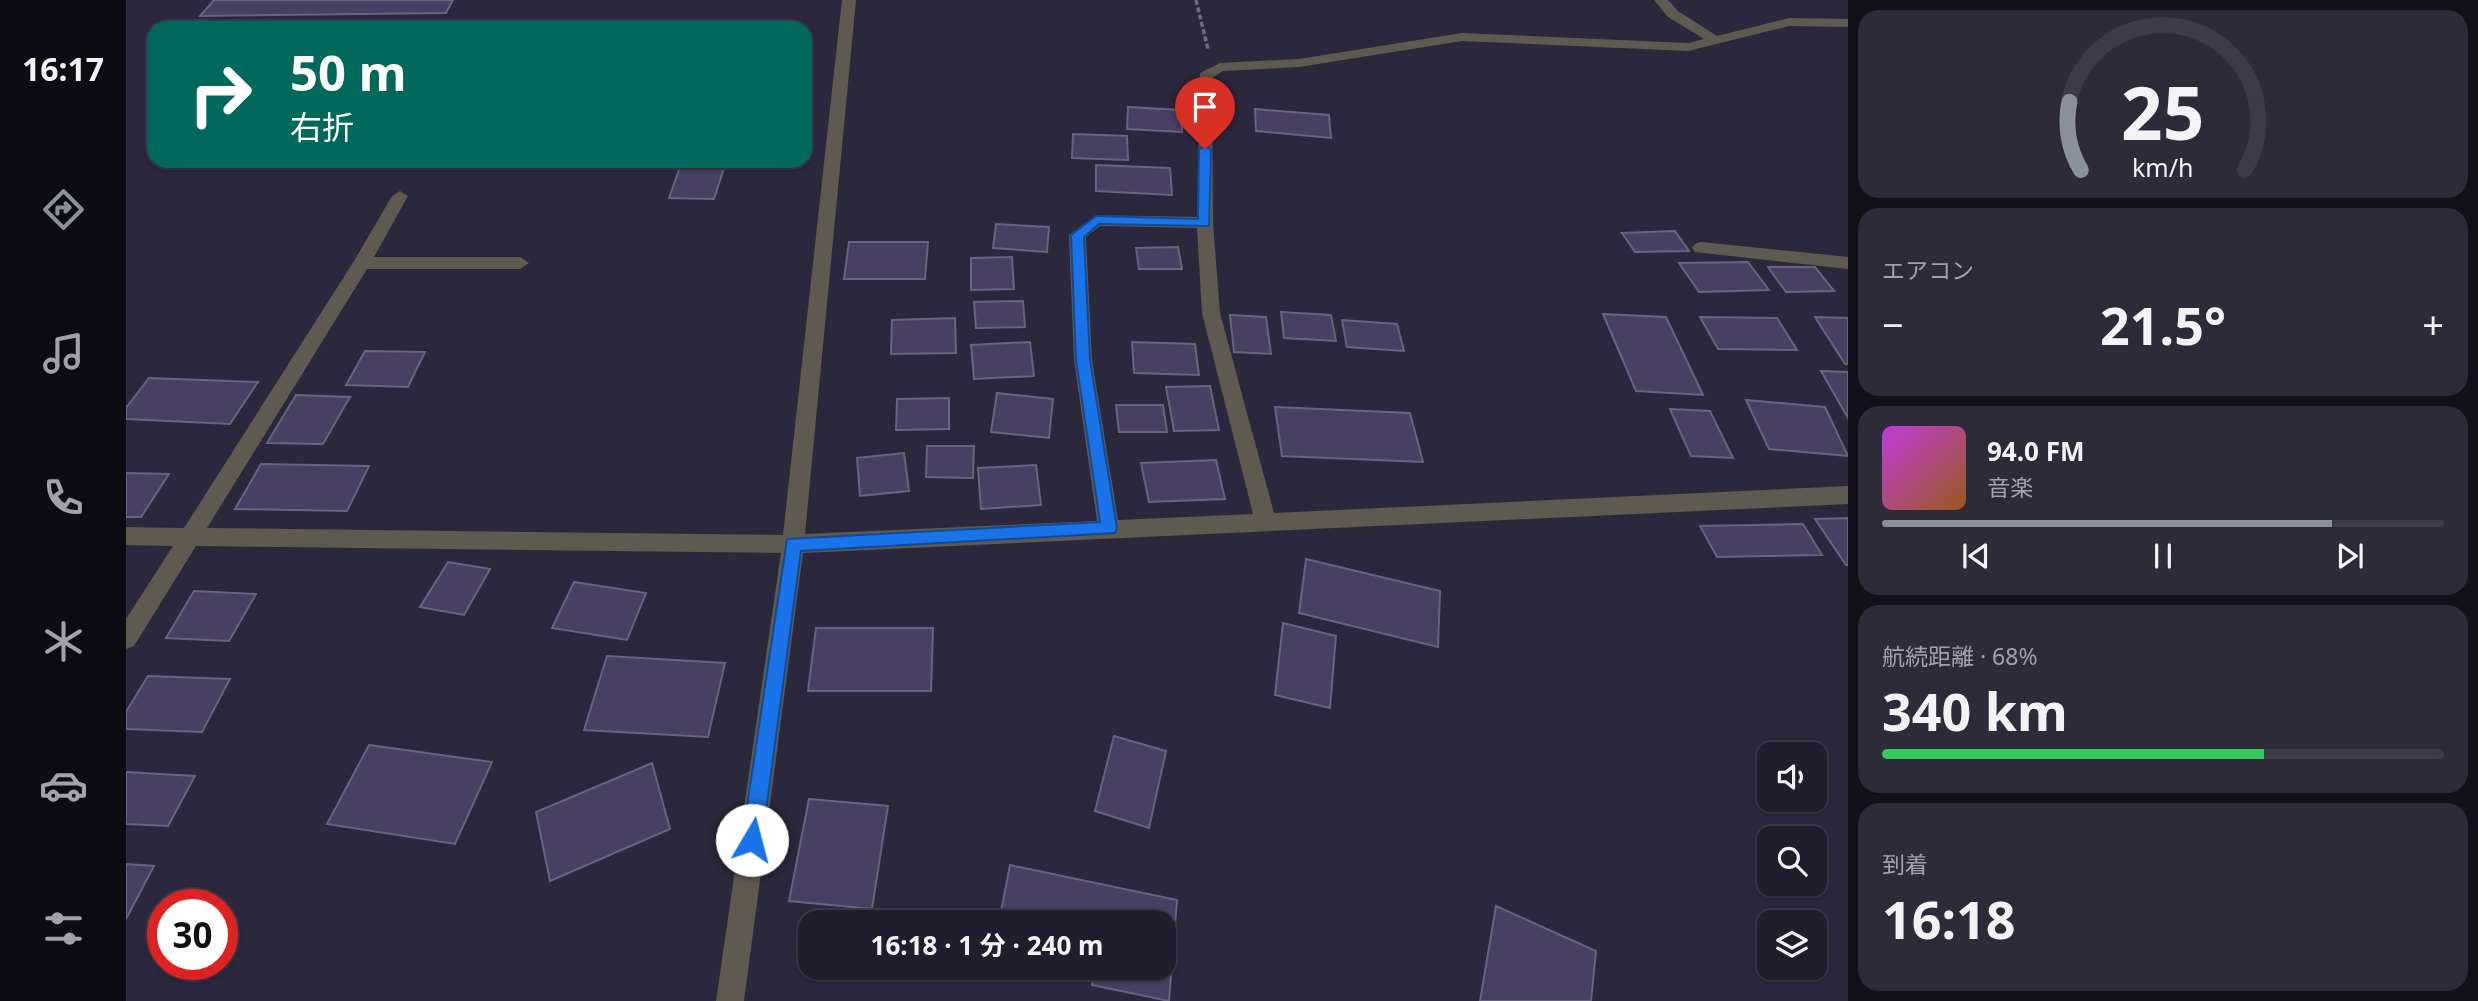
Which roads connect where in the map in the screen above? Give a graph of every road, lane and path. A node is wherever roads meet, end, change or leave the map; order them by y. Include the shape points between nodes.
1 (849, 0) edge
2 (1196, 0) edge
3 (1661, 0) edge
4 (1848, 23) edge
5 (1718, 42) junction
6 (1220, 67) junction
7 (400, 196) dead end
8 (1205, 223) junction
9 (1701, 248) dead end
10 (1848, 262) edge
11 (362, 263) junction
12 (520, 263) dead end
13 (1848, 495) edge
14 (1266, 523) junction
15 (1109, 528) junction
16 (126, 536) edge
17 (189, 536) junction
18 (793, 544) junction
19 (126, 639) edge
20 (730, 1001) edge

1 - 18 street
2 - 6 path via 1205,42
3 - 5 street
4 - 5 street via 1789,22
5 - 6 street via 1643,47 1462,37 1299,63
6 - 8 street via 1205,76
7 - 11 street
8 - 14 street via 1212,313
8 - 15 street via 1096,220 1077,235 1083,360
9 - 10 street
11 - 12 street
11 - 17 street
13 - 14 street
14 - 15 street
15 - 18 street
16 - 17 street
17 - 18 street
17 - 19 street
18 - 20 street

